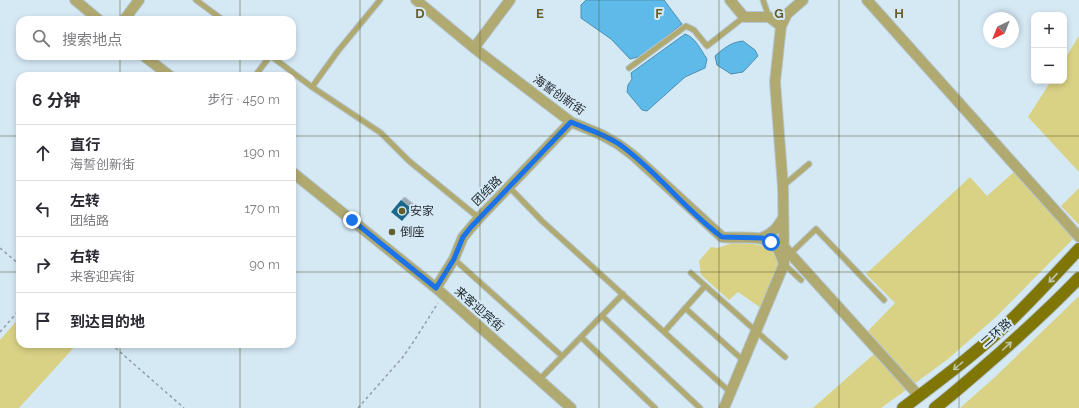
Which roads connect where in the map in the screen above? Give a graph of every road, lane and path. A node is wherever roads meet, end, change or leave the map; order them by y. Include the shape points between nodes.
1 (75, 0) edge
2 (139, 0) edge
3 (196, 0) edge
4 (380, 0) edge
5 (416, 0) edge
6 (510, 0) edge
7 (730, 0) edge
8 (763, 0) edge
9 (803, 0) edge
10 (867, 0) edge
11 (94, 16) edge
12 (127, 16) edge
13 (218, 16) edge
14 (769, 16) junction
15 (744, 17) junction
16 (780, 26) junction
17 (474, 48) junction
18 (149, 60) edge
19 (267, 60) edge
20 (275, 60) edge
21 (629, 68) dead end
22 (165, 72) edge
23 (258, 72) edge
24 (292, 72) edge
25 (296, 75) edge
26 (312, 87) junction
27 (571, 122) junction
28 (809, 164) dead end
29 (296, 175) edge
30 (782, 186) junction
31 (509, 187) junction
32 (479, 218) junction
33 (783, 218) junction
34 (1079, 237) edge
35 (762, 238) junction
36 (0, 248) edge
37 (1079, 249) edge
38 (787, 251) junction
39 (454, 259) junction
40 (16, 262) edge
41 (784, 264) junction
42 (691, 273) dead end
43 (1079, 278) edge
44 (801, 280) dead end
45 (706, 286) junction
46 (439, 291) junction
47 (623, 294) junction
48 (884, 300) dead end
49 (685, 308) junction
50 (16, 314) edge
51 (602, 316) junction
52 (757, 331) junction
53 (0, 332) edge
54 (664, 332) junction
55 (581, 337) junction
56 (116, 348) edge
57 (562, 356) junction
58 (785, 357) dead end
59 (744, 361) junction
60 (539, 380) junction
61 (730, 392) junction
62 (919, 396) junction
63 (184, 408) edge
64 (358, 408) edge
65 (571, 408) edge
66 (655, 408) edge
67 (700, 408) edge
68 (724, 408) edge
69 (903, 408) edge
70 (935, 408) edge

1 - 11 street
2 - 12 street
3 - 13 lane
4 - 26 lane
5 - 17 street, 海誓创新街
6 - 17 street
7 - 15 street
8 - 14 lane
9 - 16 street via 787,14
10 - 34 street
14 - 15 street
14 - 16 street
15 - 21 lane via 708,46 694,30 686,26
16 - 30 street via 775,82
17 - 27 street, 海誓创新街
18 - 22 street
19 - 23 lane
20 - 24 lane
25 - 26 lane
26 - 32 lane via 381,133 409,160
27 - 31 street, 团结路
27 - 35 street, 海誓创新街 via 600,134 634,156 722,237
28 - 30 lane
29 - 46 street, 来客迎宾街
30 - 33 street
31 - 32 street, 团结路
31 - 47 lane via 542,221
32 - 39 street, 团结路 via 463,237
33 - 35 street via 771,234
33 - 38 street
35 - 41 street via 777,248
36 - 40 path
37 -> 62 main road, 二环路 via 1007,324
38 - 41 street
38 - 48 lane via 816,229
38 - 62 street
39 - 46 street, 团结路
39 - 57 lane
41 - 44 lane
41 - 52 street
42 - 45 lane
70 -> 43 main road, 二环路 via 1021,334
45 - 49 lane
45 - 52 lane
46 - 60 street, 来客迎宾街
46 - 64 path via 414,342
47 - 51 lane
47 - 54 lane
49 - 54 lane
49 - 59 lane
50 - 53 path
51 - 55 lane
51 - 67 lane
52 - 58 lane
52 - 59 street
54 - 61 lane
55 - 57 lane
55 - 66 lane
56 - 63 path
57 - 60 lane
59 - 61 street
60 - 65 street, 来客迎宾街
61 - 68 street
62 - 69 main road, 二环路

